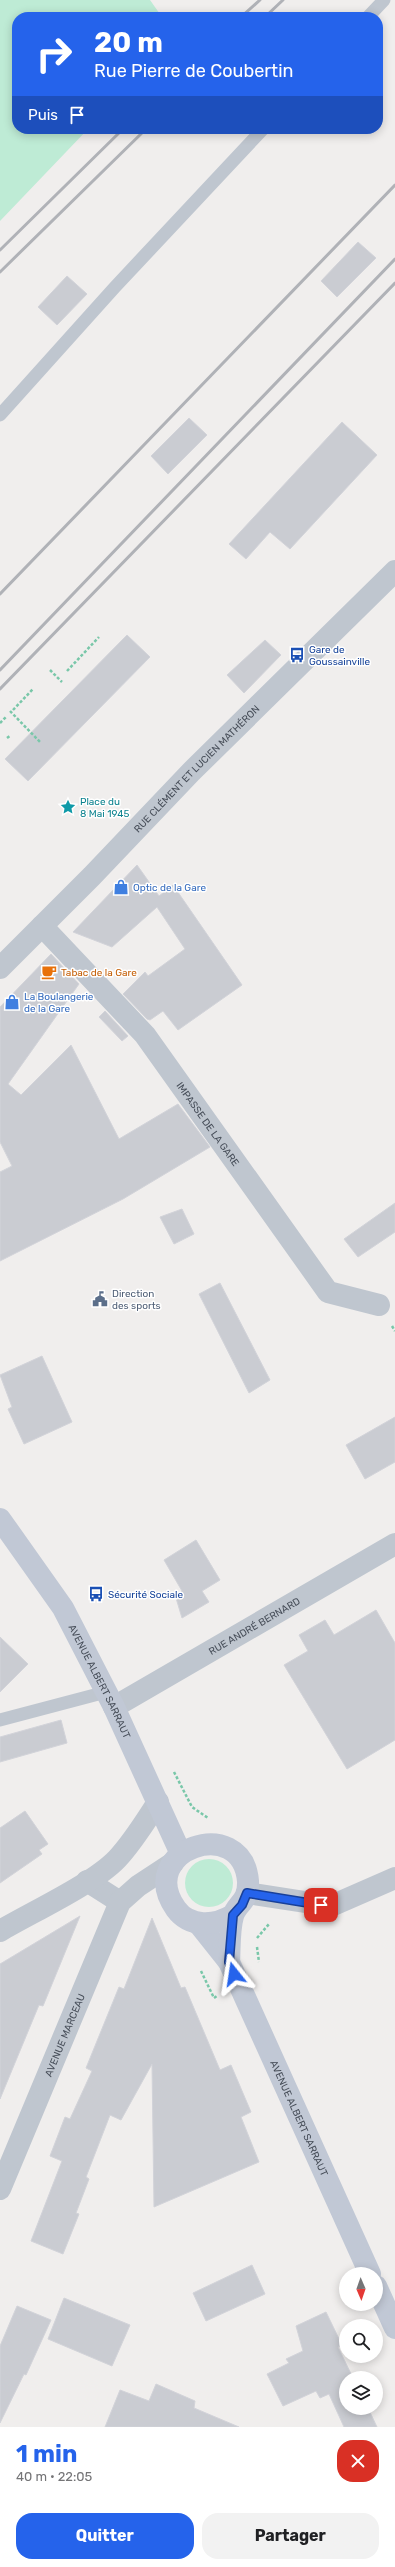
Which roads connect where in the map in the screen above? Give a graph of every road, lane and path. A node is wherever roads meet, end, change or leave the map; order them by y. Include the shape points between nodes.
1 (384, 0) edge
2 (373, 12) edge
3 (258, 134) edge
4 (0, 415) edge
5 (395, 571) edge
6 (99, 637) dead end
7 (50, 670) dead end
8 (67, 671) dead end
9 (62, 682) dead end
10 (33, 689) dead end
11 (6, 717) dead end
12 (0, 723) edge
13 (11, 735) dead end
14 (7, 738) dead end
15 (40, 743) dead end
16 (42, 926) junction
17 (0, 968) edge
18 (379, 1305) dead end
19 (0, 1519) edge
20 (395, 1544) edge
21 (110, 1699) junction
22 (0, 1720) edge
23 (172, 1767) dead end
24 (158, 1802) junction
25 (214, 1821) dead end
26 (177, 1858) junction
27 (395, 1878) edge
28 (87, 1881) junction
29 (138, 1886) junction
30 (247, 1893) junction
31 (280, 1898) junction
32 (170, 1900) junction
33 (120, 1902) junction
34 (233, 1915) junction
35 (198, 1923) junction
36 (0, 1931) edge
37 (229, 1962) junction
38 (198, 1965) dead end
39 (240, 1987) junction
40 (0, 2189) edge
41 (367, 2267) edge
42 (383, 2300) edge
43 (394, 2323) edge

1 - 2 lane
3 - 4 lane via 114,287
5 - 16 street, RUE CLÉMENT ET LUCIEN MATHÉRON via 191,772
6 - 8 path
7 - 9 path
10 - 15 path via 12,710
11 - 12 path
13 - 14 path
16 - 17 street, RUE CLÉMENT ET LUCIEN MATHÉRON
16 - 18 street, IMPASSE DE LA GARE via 145,1035 328,1292
19 - 21 street, AVENUE ALBERT SARRAUT via 63,1608
20 - 21 street, RUE ANDRÉ BERNARD
21 - 22 lane
21 - 24 street, AVENUE ALBERT SARRAUT
23 - 25 path via 192,1807
24 - 26 street, AVENUE ALBERT SARRAUT
24 - 28 street via 140,1831 116,1860
26 - 29 street, AVENUE MARCEAU
26 - 30 street via 192,1847 204,1844 217,1845 228,1850 245,1868
26 - 32 street via 168,1875 167,1888
27 - 31 street via 331,1906
28 - 33 street
28 - 36 street
29 - 32 street
29 - 33 street, AVENUE MARCEAU
30 - 31 street
30 - 34 street via 242,1905
31 - 39 path via 277,1918 257,1937 262,1974
32 - 35 street, AVENUE ALBERT SARRAUT via 186,1918
33 - 40 street, AVENUE MARCEAU
34 - 35 street via 210,1924
34 - 37 street, AVENUE ALBERT SARRAUT
35 - 37 street, AVENUE ALBERT SARRAUT
37 - 39 street, AVENUE ALBERT SARRAUT
38 - 39 path via 214,1998
39 - 41 street, AVENUE ALBERT SARRAUT
42 - 43 street

